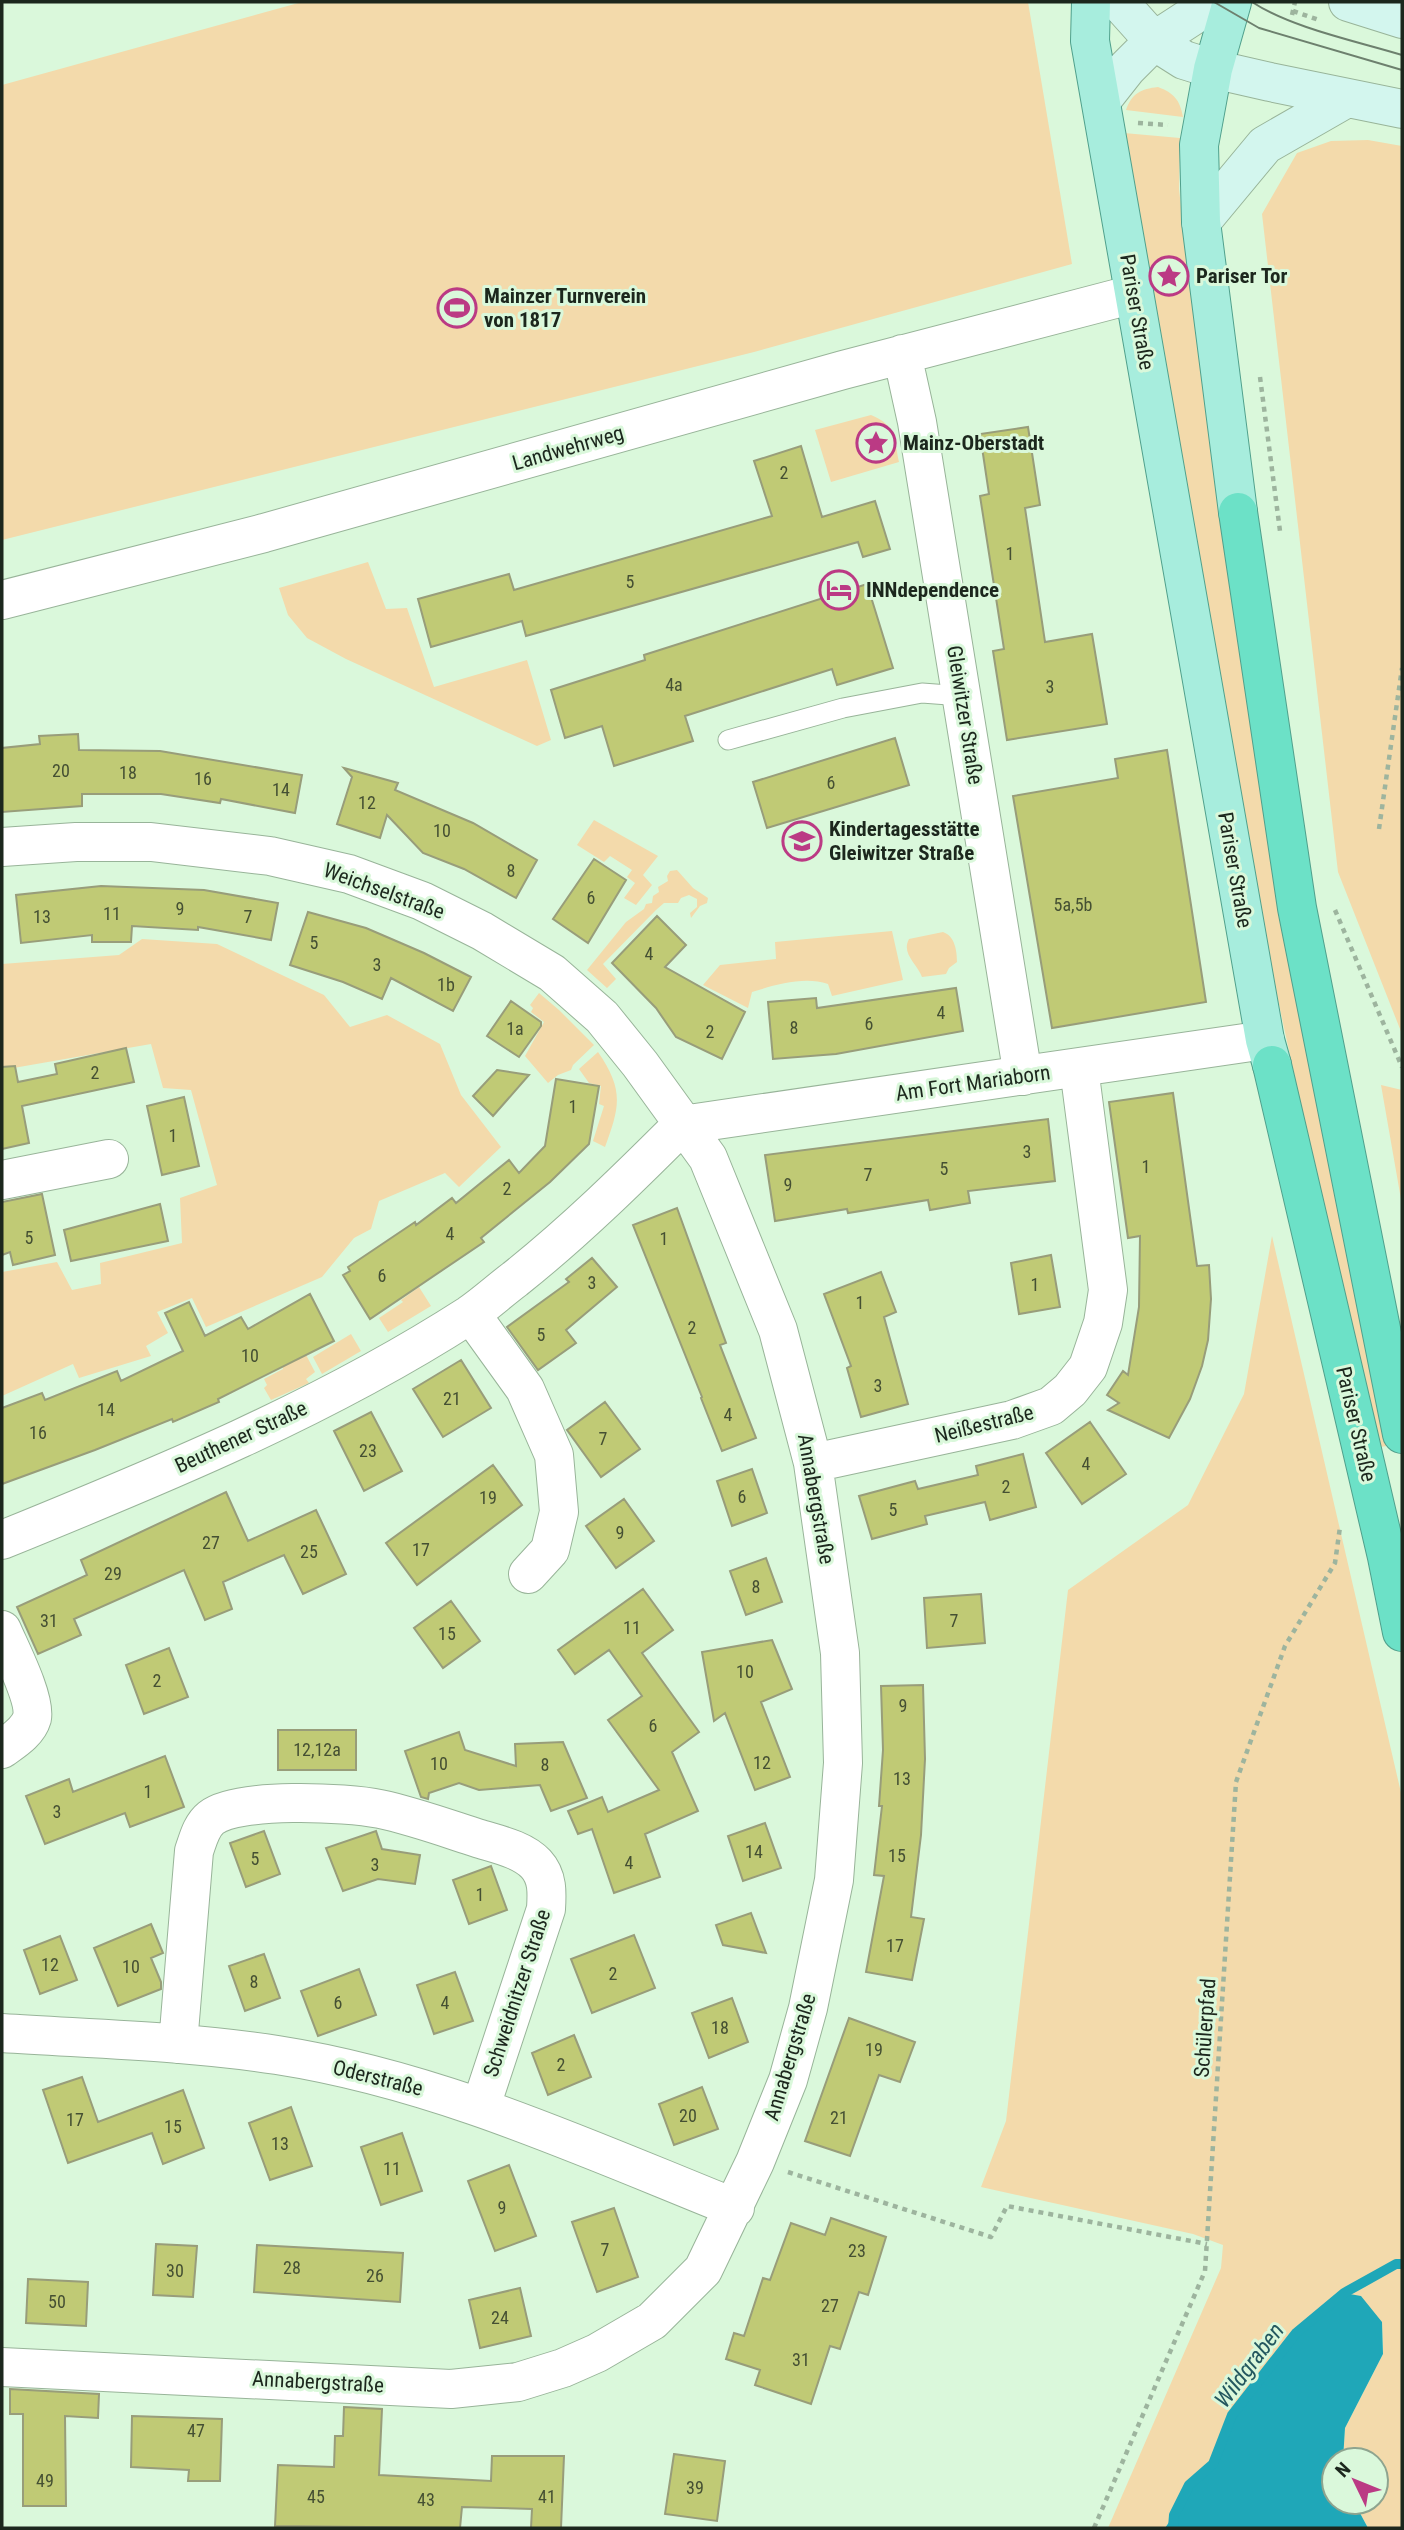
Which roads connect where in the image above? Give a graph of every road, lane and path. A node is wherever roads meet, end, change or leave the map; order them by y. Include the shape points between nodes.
1 (1091, 2) edge
2 (1119, 2) edge
3 (1214, 2) edge
4 (1232, 2) edge
5 (1295, 2) edge
6 (1348, 2) edge
7 (1292, 15) dead end
8 (1402, 19) edge
9 (1154, 41) junction
10 (1213, 69) junction
11 (1348, 98) junction
12 (1101, 101) junction
13 (1402, 108) edge
14 (1135, 123) dead end
15 (1170, 125) dead end
16 (1200, 222) junction
17 (1134, 294) junction
18 (902, 355) junction
19 (1259, 371) dead end
20 (1238, 512) joint
21 (1280, 535) dead end
22 (2, 600) edge
23 (1402, 668) edge
24 (962, 696) junction
25 (728, 740) dead end
26 (1378, 829) dead end
27 (2, 847) edge
28 (1332, 901) dead end
29 (1268, 1053) junction
30 (1402, 1067) edge
31 (1079, 1068) junction
32 (1023, 1076) junction
33 (682, 1125) junction
34 (109, 1159) dead end
35 (2, 1180) edge
36 (471, 1314) junction
37 (1402, 1434) edge
38 (813, 1463) junction
39 (1341, 1530) dead end
40 (2, 1540) edge
41 (528, 1574) dead end
42 (2, 1630) edge
43 (1402, 1632) edge
44 (2, 1749) edge
45 (2, 2033) edge
46 (177, 2044) junction
47 (481, 2106) junction
48 (755, 2162) junction
49 (735, 2208) junction
50 (1207, 2244) junction
51 (2, 2367) edge
52 (1094, 2528) edge

1 - 12 main road, Pariser Straße via 1090,40
2 - 9 main road
3 - 9 main road
4 - 10 main road, Pariser Straße
5 - 7 path
6 - 8 main road
9 - 10 main road via 1184,60
9 - 12 main road
10 - 11 main road
10 - 16 main road, Pariser Straße via 1199,145
11 - 13 main road
11 - 16 main road via 1265,145
12 - 17 main road, Pariser Straße
14 - 15 path
16 - 20 main road, Pariser Straße
17 - 18 street, Landwehrweg
17 - 29 main road, Pariser Straße
18 - 22 street, Landwehrweg via 264,533
18 - 24 street, Gleiwitzer Straße via 918,422
19 - 21 path
20 - 37 highway, Pariser Straße via 1297,908
23 - 26 path
24 - 25 lane via 922,693 843,708
24 - 32 street, Gleiwitzer Straße
27 - 33 street, Weichselstraße via 151,842 270,856 349,874 422,901 552,973 602,1017
28 - 30 path
29 - 31 street, Am Fort Mariaborn
29 - 43 highway, Pariser Straße
31 - 32 street, Am Fort Mariaborn
31 - 38 street, Neißestraße via 1108,1290 1088,1367 1051,1406 1012,1420
32 - 33 street, Am Fort Mariaborn
33 - 36 street, Beuthener Straße via 606,1201
33 - 38 street, Annabergstraße via 708,1158 778,1330
34 - 35 street
36 - 40 street, Beuthener Straße via 342,1390 156,1477
36 - 41 street via 525,1390 554,1455 559,1512 550,1550
38 - 48 street, Annabergstraße via 840,1653 843,1763 834,1880 788,2080
39 - 50 path, Schülerpfad via 1335,1563 1285,1646 1236,1782
42 - 44 street via 30,1695 32,1718 20,1736
45 - 46 street, Oderstraße
46 - 47 street, Oderstraße via 278,2055
46 - 47 street, Schweidnitzer Straße via 194,1851 210,1818 253,1804 379,1809 515,1850 536,1864 547,1885 546,1909
47 - 49 street, Oderstraße
48 - 49 street, Annabergstraße
48 - 50 path via 991,2237 1007,2206
49 - 51 street, Annabergstraße via 703,2270 652,2321 597,2353 518,2382 451,2389
50 - 52 path, Schülerpfad via 1205,2271

